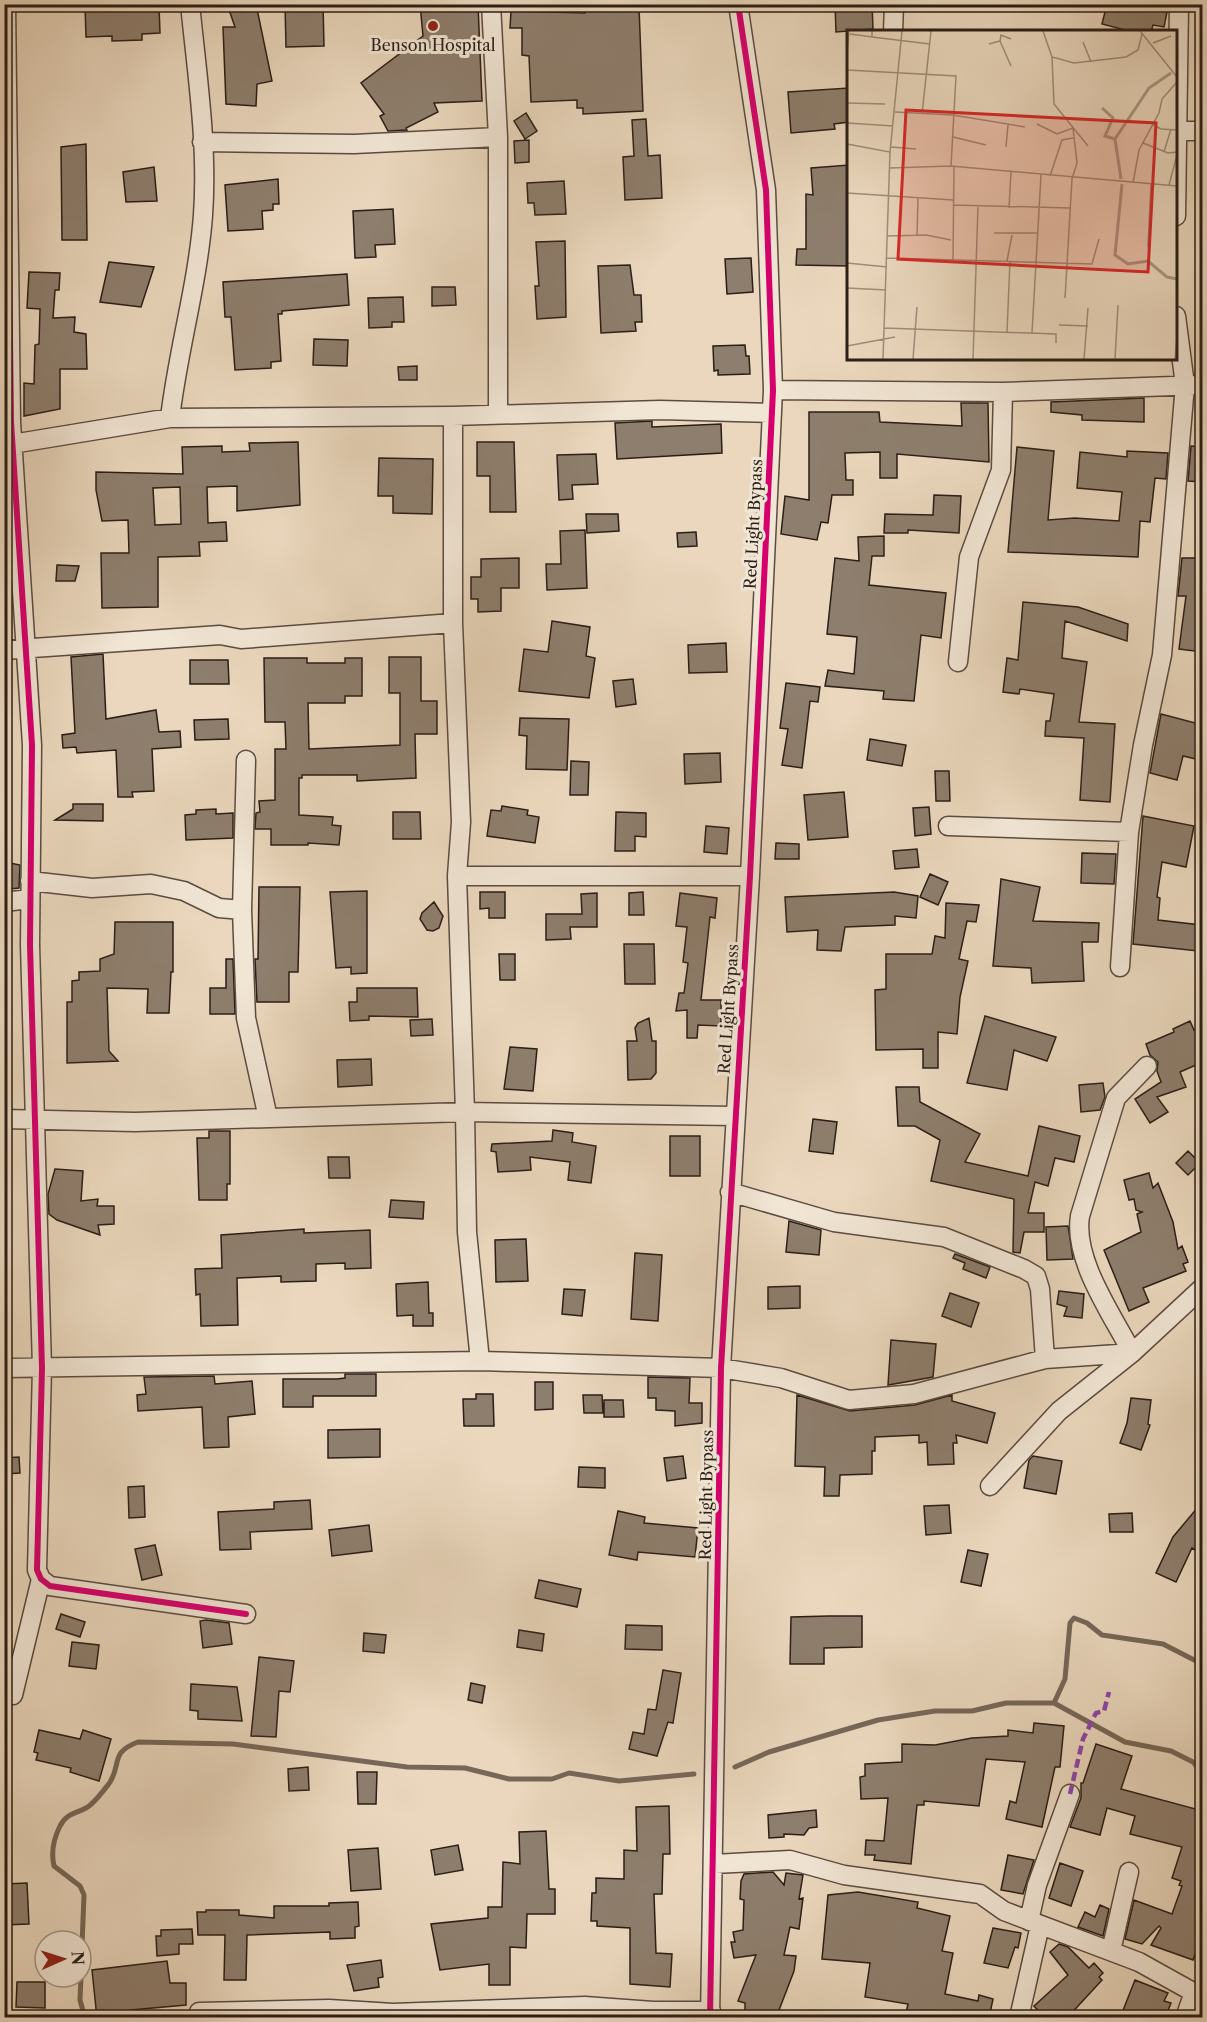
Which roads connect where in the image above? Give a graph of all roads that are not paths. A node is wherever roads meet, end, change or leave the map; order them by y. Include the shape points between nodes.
1 (6, 4) edge
2 (190, 4) edge
3 (492, 4) edge
4 (738, 4) edge
5 (894, 4) edge
6 (1179, 4) edge
7 (893, 30) edge
8 (1178, 131) junction
9 (1203, 131) edge
10 (498, 137) junction
11 (202, 142) junction
12 (1177, 174) edge
13 (1177, 320) edge
14 (1194, 385) edge
15 (773, 390) junction
16 (1003, 392) junction
17 (772, 413) junction
18 (498, 414) junction
19 (453, 416) junction
20 (170, 418) junction
21 (12, 444) junction
22 (453, 623) junction
23 (4, 650) edge
24 (27, 650) junction
25 (958, 662) dead end
26 (246, 760) dead end
27 (948, 826) dead end
28 (1129, 832) junction
29 (456, 876) junction
30 (750, 876) junction
31 (30, 890) junction
32 (4, 902) edge
33 (242, 910) junction
34 (1120, 967) dead end
35 (1147, 1066) dead end
36 (465, 1112) junction
37 (735, 1116) junction
38 (268, 1118) junction
39 (4, 1119) edge
40 (35, 1120) junction
41 (730, 1192) junction
42 (1203, 1288) edge
43 (1132, 1353) junction
44 (1045, 1359) junction
45 (480, 1361) junction
46 (4, 1368) edge
47 (42, 1368) junction
48 (721, 1368) junction
49 (990, 1486) dead end
50 (41, 1579) junction
51 (246, 1614) dead end
52 (13, 1695) dead end
53 (1070, 1794) dead end
54 (714, 1864) junction
55 (1129, 1872) dead end
56 (1035, 1923) junction
57 (1111, 1951) junction
58 (1198, 1995) edge
59 (199, 2013) dead end
60 (711, 2014) edge
61 (1019, 2018) edge
62 (1185, 2018) edge

1 - 21 street
2 - 11 street
3 - 10 street
4 - 15 street, Red Light Bypass via 766,190
5 - 7 street
6 - 8 street
8 - 9 street
8 - 12 street
10 - 11 street via 354,144
10 - 18 street
11 - 20 street via 204,213 198,268
13 - 14 street
14 - 16 street
14 - 28 street via 1162,655
15 - 16 street
15 - 17 street, Red Light Bypass
16 - 25 street via 1001,470 969,557
17 - 18 street via 660,410
17 - 30 street, Red Light Bypass
18 - 19 street
19 - 20 street
19 - 22 street
20 - 21 street
21 - 24 street
22 - 24 street
22 - 29 street via 461,822
23 - 24 street
24 - 31 street via 32,745
26 - 33 street
27 - 28 street
28 - 34 street
29 - 30 street
29 - 36 street
30 - 37 street, Red Light Bypass
31 - 32 street
31 - 33 street via 151,884 184,891 219,908
31 - 40 street
33 - 38 street via 246,1018
35 - 43 street via 1116,1098 1077,1232 1081,1252
36 - 37 street
36 - 38 street
36 - 45 street via 467,1232
37 - 41 street, Red Light Bypass
38 - 40 street
39 - 40 street
40 - 47 street
41 - 44 street via 834,1222 944,1237 1024,1269 1036,1276 1040,1289
41 - 48 street, Red Light Bypass
42 - 43 street
43 - 44 street
43 - 49 street via 1059,1411
44 - 48 street via 914,1394 849,1400 781,1378
45 - 47 street
45 - 48 street
46 - 47 street
47 - 50 street via 37,1570
48 - 54 street, Red Light Bypass
50 - 51 street via 50,1586
50 - 52 street
53 - 56 street via 1037,1885
54 - 56 street via 790,1860 844,1875 980,1894 1004,1911
54 - 60 street, Red Light Bypass
55 - 57 street
56 - 57 street
56 - 61 street
57 - 58 street
58 - 62 street
59 - 60 street via 329,2009 393,2013 585,2006

